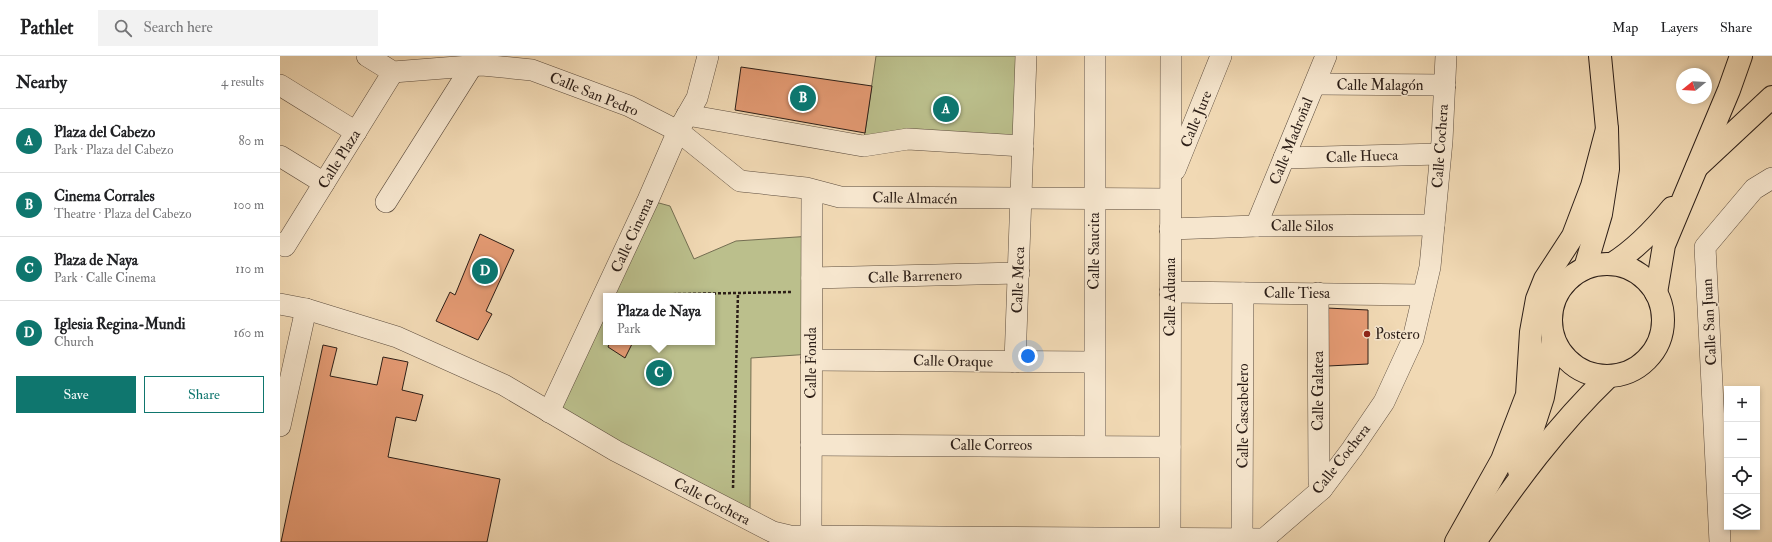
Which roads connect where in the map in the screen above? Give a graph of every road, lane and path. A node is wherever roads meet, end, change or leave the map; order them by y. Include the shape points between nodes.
1 (367, 56) edge
2 (1026, 56) edge
3 (1095, 56) edge
4 (1172, 56) edge
5 (1221, 56) edge
6 (1326, 56) edge
7 (1446, 56) edge
8 (1600, 56) edge
9 (1741, 56) edge
10 (707, 57) edge
11 (472, 66) junction
12 (393, 72) junction
13 (1315, 84) junction
14 (280, 85) edge
15 (1445, 85) junction
16 (1772, 97) edge
17 (683, 123) junction
18 (1607, 129) junction
19 (356, 132) junction
20 (1023, 146) junction
21 (1440, 154) junction
22 (280, 156) edge
23 (1284, 158) junction
24 (1697, 167) junction
25 (1772, 178) edge
26 (324, 183) junction
27 (812, 190) junction
28 (1170, 190) junction
29 (1685, 194) junction
30 (1021, 199) junction
31 (1095, 199) junction
32 (386, 202) dead end
33 (1434, 225) junction
34 (1256, 226) junction
35 (1170, 229) junction
36 (283, 244) edge
37 (1612, 264) junction
38 (1585, 268) junction
39 (1019, 273) junction
40 (812, 285) junction
41 (1170, 292) junction
42 (605, 293) edge
43 (715, 293) edge
44 (738, 293) junction
45 (1243, 293) junction
46 (1318, 293) junction
47 (1656, 293) junction
48 (1423, 295) junction
49 (603, 297) edge
50 (280, 304) edge
51 (306, 309) junction
52 (1553, 339) junction
53 (811, 360) junction
54 (1016, 362) junction
55 (1094, 362) junction
56 (1608, 377) junction
57 (549, 412) junction
58 (280, 426) edge
59 (811, 445) junction
60 (1095, 446) junction
61 (1170, 447) junction
62 (1516, 482) junction
63 (1322, 489) junction
64 (733, 512) junction
65 (811, 536) junction
66 (1170, 539) junction
67 (1242, 539) junction
68 (1265, 541) edge
69 (1456, 542) edge
70 (1475, 542) edge
71 (1720, 542) edge

1 - 12 street
2 - 20 street, Calle Meca
3 - 31 street, Calle Saucita
4 - 28 street, Calle Aduana
5 - 28 street, Calle Jure
6 - 13 street, Calle Madroñal
7 - 15 street, Calle Cochera
8 - 18 main road
9 - 24 main road
10 - 17 street, Calle Cinema via 697,98
11 - 12 street, Calle San Pedro
11 - 17 street, Calle San Pedro via 532,70
11 - 32 street
12 - 19 street, Calle Plaza
13 - 15 street, Calle Malagón
13 - 23 street, Calle Madroñal
14 - 19 street
15 - 21 street, Calle Cochera
16 - 24 main road
17 - 20 street via 863,146 908,139
17 - 27 street, Calle Almacén via 740,181
17 - 42 street, Calle Cinema
18 - 38 main road via 1608,169 1601,214
18 - 69 main road via 1592,186 1573,236 1545,279 1537,299 1531,332 1527,395 1502,460
19 - 26 street, Calle Plaza
20 - 30 street, Calle Meca
21 - 23 street, Calle Hueca
21 - 33 street, Calle Cochera
22 - 26 street
23 - 34 street, Calle Madroñal
24 - 29 main road
25 - 71 street, Calle San Juan via 1754,189 1705,246
26 - 36 street, Calle Plaza
27 - 30 street, Calle Almacén via 840,197
27 - 40 street, Calle Fonda
28 - 31 street, Calle Almacén
28 - 35 street, Calle Aduana
29 - 37 main road via 1647,238
29 - 47 main road via 1664,245
30 - 31 street, Calle Almacén
30 - 39 street, Calle Meca
31 - 55 street, Calle Saucita
33 - 34 street, Calle Silos
33 - 48 street, Calle Cochera via 1430,267
34 - 35 street, Calle Silos
35 - 41 street, Calle Aduana
37 - 38 main road via 1598,264
37 - 47 main road via 1630,269 1645,278
38 - 52 main road via 1570,276 1559,289 1552,305 1550,322
39 - 40 street, Calle Barrenero
39 - 54 street, Calle Meca
40 - 44 path
40 - 53 street, Calle Fonda
41 - 45 street, Calle Tiesa
41 - 61 street, Calle Aduana
43 - 44 path
44 - 64 path
45 - 46 street, Calle Tiesa
45 - 67 street, Calle Cascabelero
46 - 48 street, Calle Tiesa
46 - 63 street, Calle Galatea via 1319,482
47 - 56 main road via 1662,311 1662,331 1656,349 1643,363 1627,373
48 - 63 street, Calle Cochera via 1413,339 1384,402
49 - 57 street, Calle Cinema
50 - 51 street, Calle Cochera
51 - 57 street, Calle Cochera via 397,336 504,385
51 - 58 street
52 - 56 main road via 1562,355 1575,367 1591,374
52 - 62 main road via 1543,397
53 - 54 street, Calle Oraque
53 - 59 street, Calle Fonda
54 - 55 street, Calle Oraque
55 - 60 street, Calle Saucita
56 - 62 main road via 1582,402
57 - 64 street, Calle Cochera via 616,451
59 - 60 street, Calle Correos
59 - 65 street, Calle Fonda
60 - 61 street, Calle Correos
61 - 66 street, Calle Aduana
62 - 70 main road
63 - 68 street, Calle Cochera
64 - 65 street, Calle Cochera via 773,532 790,536
65 - 66 street, Calle Cochera
66 - 67 street, Calle Cochera
67 - 68 street, Calle Cochera

